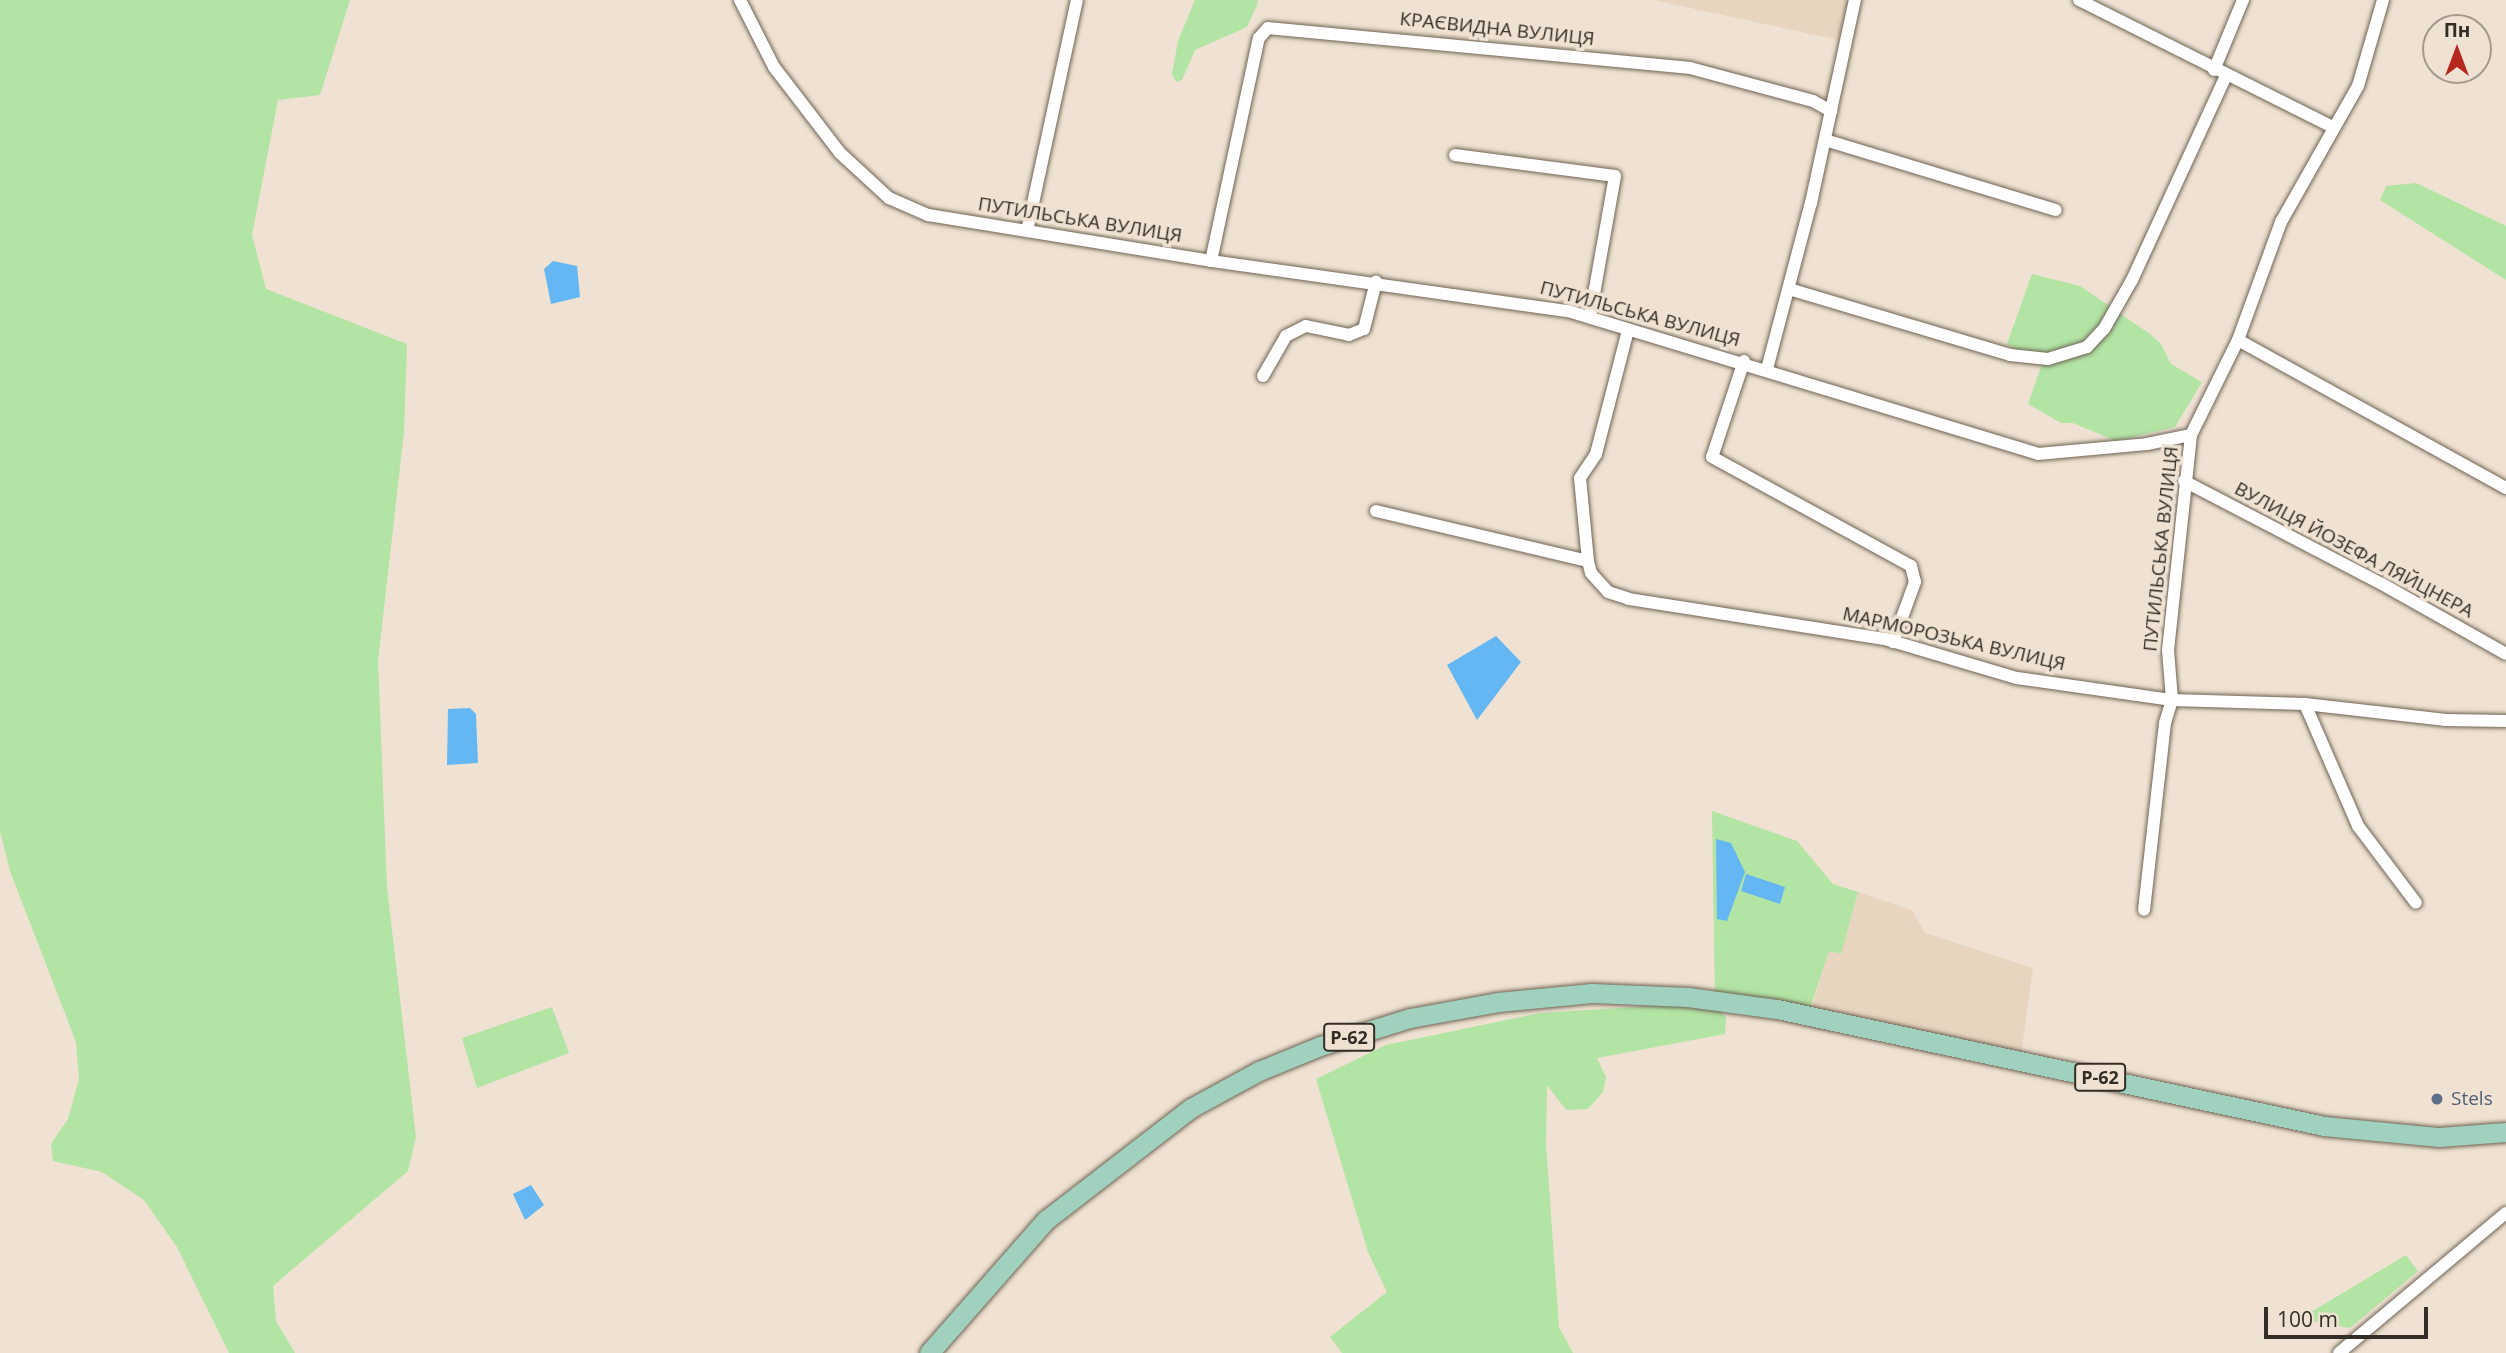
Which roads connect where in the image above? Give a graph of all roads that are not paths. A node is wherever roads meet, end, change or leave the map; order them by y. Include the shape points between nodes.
1 (740, 0) edge
2 (1077, 0) edge
3 (1855, 0) edge
4 (2079, 0) edge
5 (2242, 0) edge
6 (2383, 0) edge
7 (2214, 70) junction
8 (2227, 76) junction
9 (1831, 111) junction
10 (2333, 127) junction
11 (1825, 140) junction
12 (1455, 155) dead end
13 (2056, 210) dead end
14 (1027, 231) junction
15 (1211, 261) junction
16 (1376, 282) junction
17 (1788, 289) junction
18 (1590, 317) junction
19 (1628, 330) junction
20 (2238, 341) junction
21 (1744, 361) junction
22 (1768, 369) junction
23 (1263, 376) dead end
24 (2191, 435) junction
25 (2184, 481) junction
26 (2506, 488) edge
27 (1376, 511) dead end
28 (1588, 561) junction
29 (1893, 642) junction
30 (2506, 654) edge
31 (2172, 700) junction
32 (2305, 704) junction
33 (2506, 721) edge
34 (2416, 903) dead end
35 (2144, 910) dead end
36 (2506, 1132) edge
37 (2506, 1213) edge
38 (2353, 1348) edge
39 (929, 1353) edge
40 (2339, 1353) edge

1 - 14 street, ПУТИЛЬСЬКА ВУЛИЦЯ via 789,89 877,189 928,215
2 - 14 street
3 - 9 street
4 - 7 street
5 - 7 street
6 - 10 street via 2358,86
7 - 8 street
8 - 10 street
8 - 17 street via 2132,280 2104,329 2087,347 2048,359 2010,355
9 - 11 street
9 - 15 street, КРАЄВИДНА ВУЛИЦЯ via 1813,100 1690,68 1268,28 1259,38
10 - 20 street via 2281,222
11 - 13 street
11 - 17 street
12 - 18 street via 1615,176
14 - 15 street, ПУТИЛЬСЬКА ВУЛИЦЯ
15 - 16 street, ПУТИЛЬСЬКА ВУЛИЦЯ
16 - 18 street, ПУТИЛЬСЬКА ВУЛИЦЯ
16 - 23 street via 1364,329 1349,335 1306,326 1286,336
17 - 22 street
18 - 19 street, ПУТИЛЬСЬКА ВУЛИЦЯ
19 - 21 street, ПУТИЛЬСЬКА ВУЛИЦЯ
19 - 28 street via 1596,454 1580,478
20 - 24 street
20 - 26 street
21 - 22 street, ПУТИЛЬСЬКА ВУЛИЦЯ
21 - 29 street via 1712,457 1908,563 1914,582
22 - 24 street, ПУТИЛЬСЬКА ВУЛИЦЯ via 2038,454 2117,448
24 - 25 street, ПУТИЛЬСЬКА ВУЛИЦЯ
25 - 30 street, ВУЛИЦЯ ЙОЗЕФА ЛЯЙЦНЕРА
25 - 31 street, ПУТИЛЬСЬКА ВУЛИЦЯ via 2168,650
27 - 28 street
28 - 29 street, МАРМОРОЗЬКА ВУЛИЦЯ via 1591,573 1608,592 1629,599
29 - 31 street, МАРМОРОЗЬКА ВУЛИЦЯ via 2017,678
31 - 32 street, МАРМОРОЗЬКА ВУЛИЦЯ
31 - 35 street, ПУТИЛЬСЬКА ВУЛИЦЯ via 2163,736
32 - 33 street, МАРМОРОЗЬКА ВУЛИЦЯ via 2446,720
32 - 34 street via 2358,826
36 - 39 main road, Р-62 via 2439,1137 2324,1126 1812,1013 1688,998 1592,993 1498,1002 1410,1018 1320,1046 1259,1071 1191,1108 1046,1220
37 - 38 street
38 - 40 street

